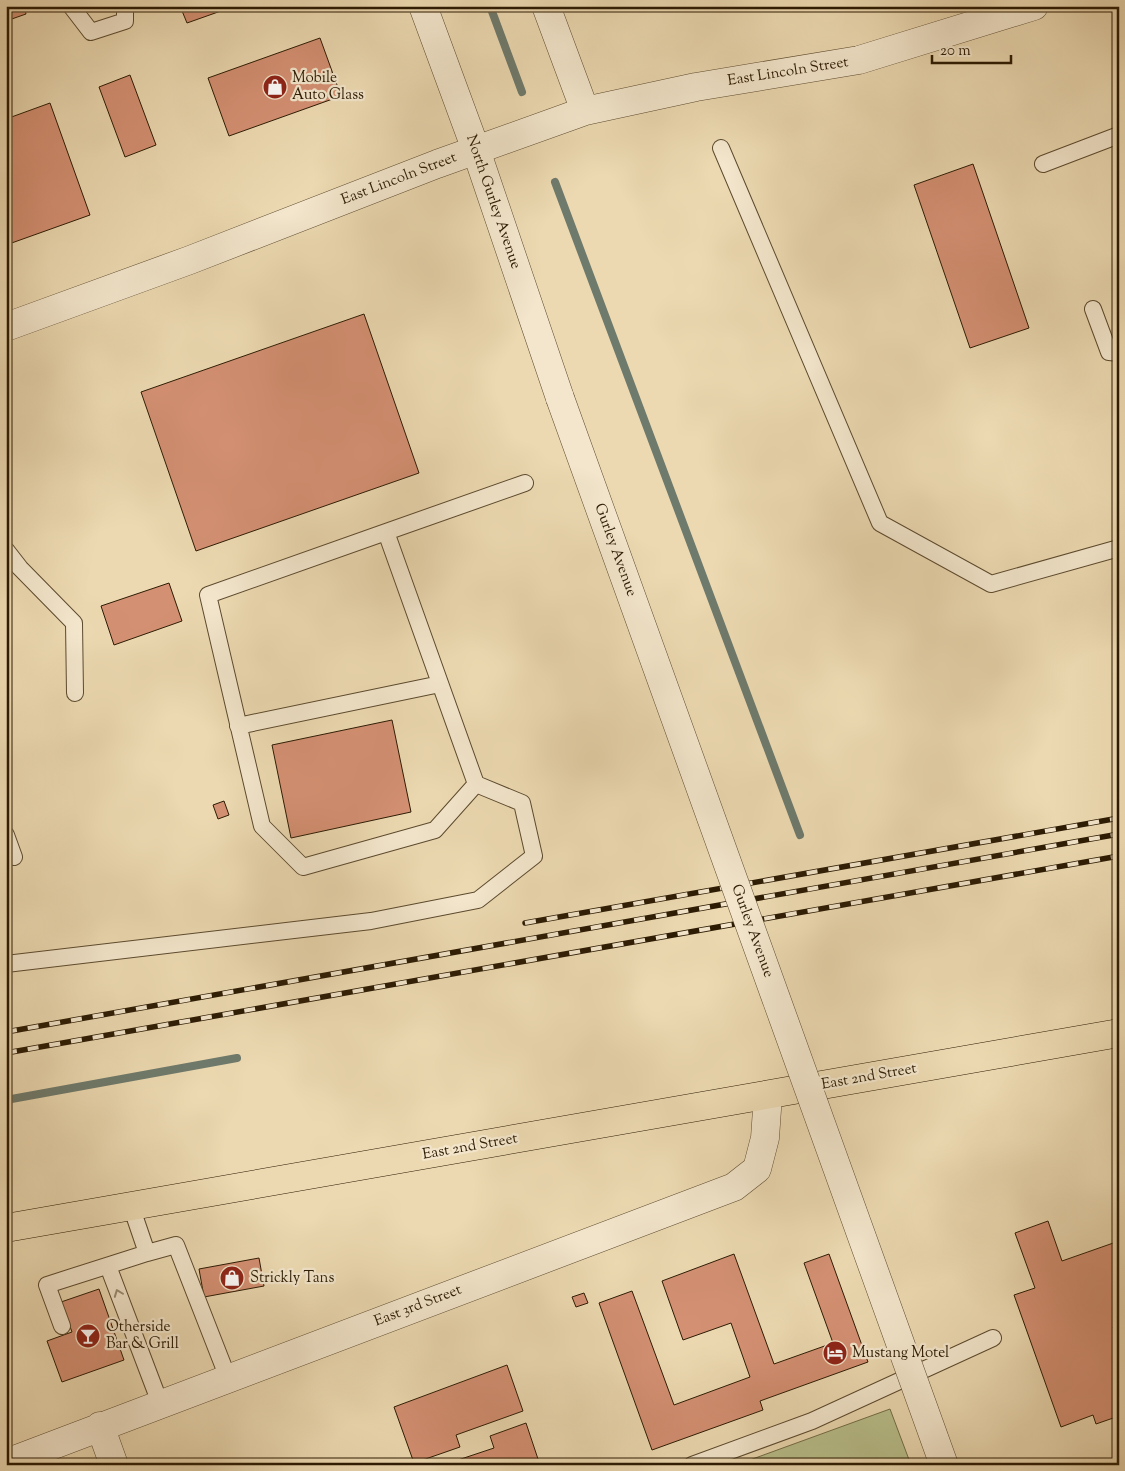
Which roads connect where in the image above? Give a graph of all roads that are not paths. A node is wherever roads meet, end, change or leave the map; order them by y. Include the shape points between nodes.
1 (71, 6) edge
2 (125, 6) edge
3 (423, 6) edge
4 (546, 6) edge
5 (1034, 6) edge
6 (584, 111) junction
7 (1119, 135) edge
8 (721, 148) dead end
9 (476, 150) junction
10 (1043, 164) dead end
11 (1093, 309) dead end
12 (6, 327) edge
13 (1119, 353) edge
14 (560, 398) joint
15 (525, 483) dead end
16 (386, 532) junction
17 (1119, 548) edge
18 (6, 550) edge
19 (440, 684) junction
20 (75, 693) dead end
21 (238, 726) junction
22 (476, 784) junction
23 (6, 835) edge
24 (14, 857) dead end
25 (6, 964) edge
26 (1119, 1033) edge
27 (768, 1095) junction
28 (131, 1206) junction
29 (6, 1228) edge
30 (147, 1253) junction
31 (108, 1266) junction
32 (62, 1326) dead end
33 (993, 1338) dead end
34 (228, 1378) junction
35 (160, 1404) junction
36 (100, 1426) junction
37 (6, 1463) edge
38 (114, 1465) edge
39 (692, 1465) edge
40 (944, 1465) edge

1 - 2 lane via 91,32 125,21
3 - 9 street, North Gurley Avenue
4 - 6 street
5 - 6 street, East Lincoln Street via 859,60 696,87
6 - 9 street, East Lincoln Street
7 - 10 lane
8 - 17 lane via 880,523 991,584
9 - 12 street, East Lincoln Street
9 - 14 street, North Gurley Avenue
11 - 13 lane via 1109,352
14 - 40 street, Gurley Avenue, bridge
15 - 16 lane
16 - 19 lane
16 - 21 lane via 208,595
18 - 20 lane via 74,623
19 - 21 lane
19 - 22 lane
21 - 22 lane via 262,826 303,867 434,830
22 - 25 lane via 522,803 534,856 478,900 371,921
23 - 24 lane
26 - 27 main road, East 2nd Street
27 - 28 main road, East 2nd Street
27 - 34 street, East 3rd Street via 765,1138 756,1169 734,1187
28 - 29 main road, East 2nd Street
28 - 30 lane
30 - 31 lane
30 - 34 lane via 176,1245
31 - 32 lane via 47,1286
35 -> 31 lane
33 - 39 lane via 812,1421
34 - 35 street, East 3rd Street
35 - 36 street, East 3rd Street
36 - 37 street, East 3rd Street
36 - 38 street

